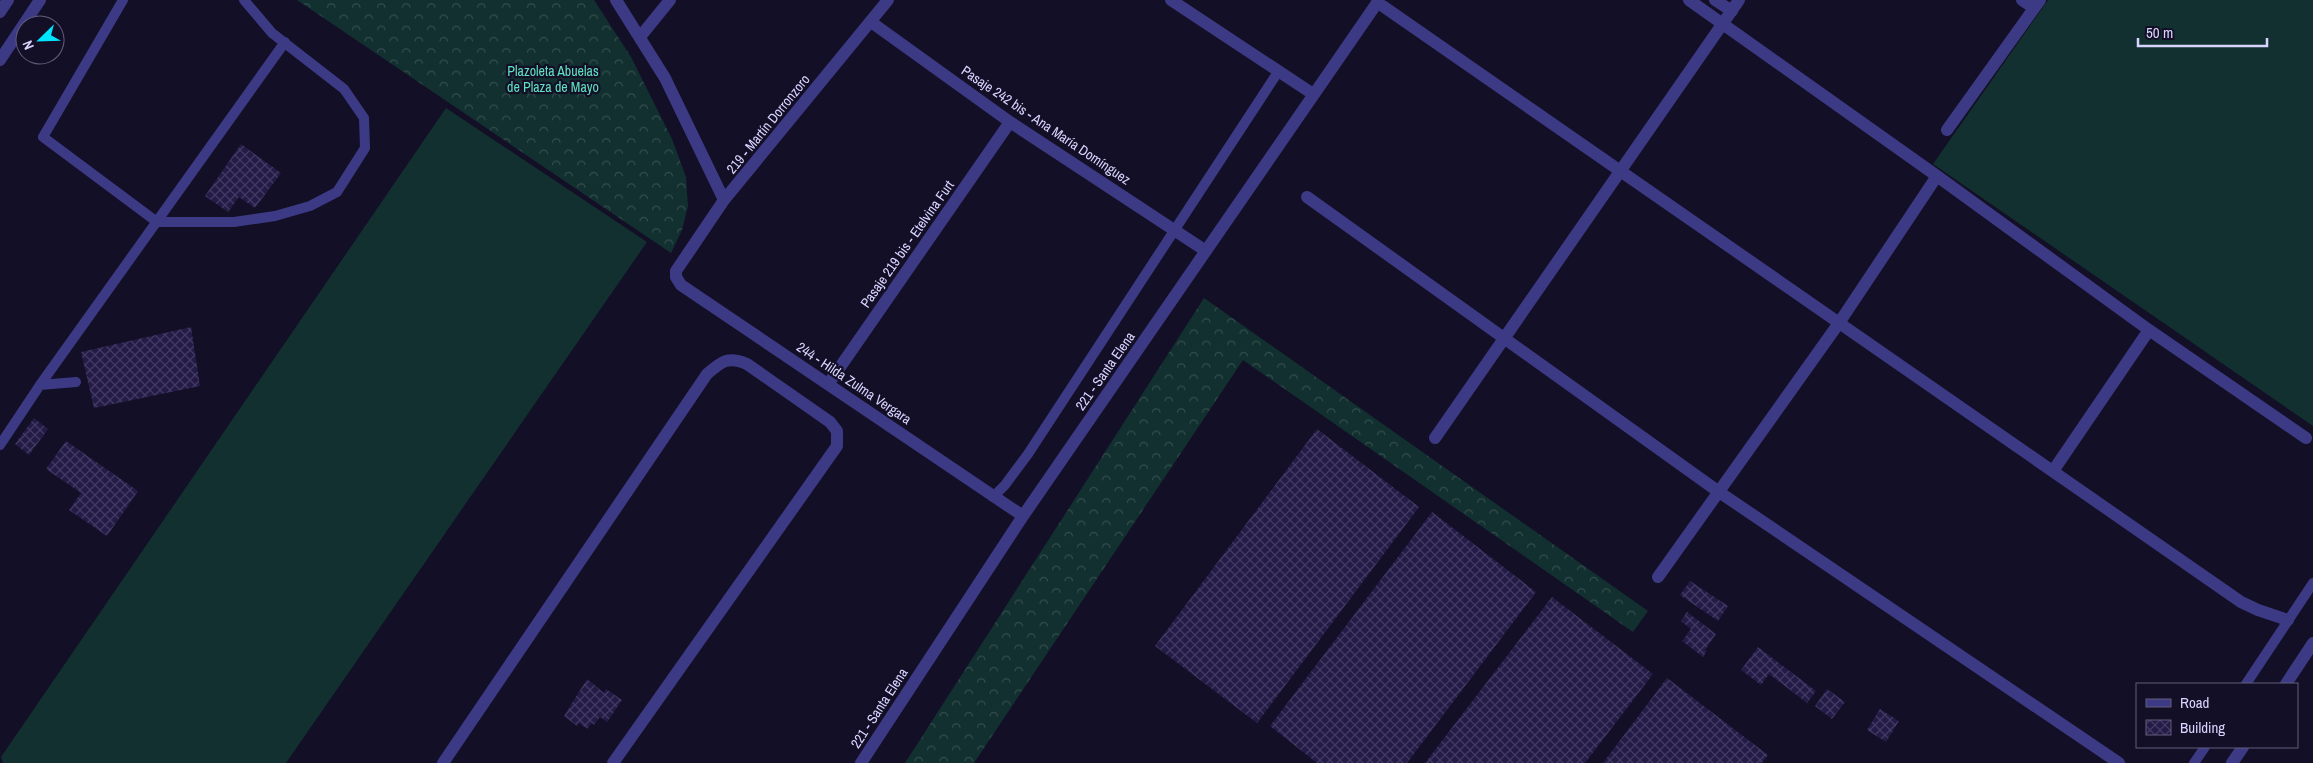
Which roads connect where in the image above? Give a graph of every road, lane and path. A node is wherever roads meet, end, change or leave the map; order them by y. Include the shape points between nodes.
1 (8, 0) edge
2 (40, 0) edge
3 (123, 0) edge
4 (244, 0) edge
5 (616, 0) edge
6 (670, 0) edge
7 (888, 0) edge
8 (1171, 0) edge
9 (1689, 0) edge
10 (1715, 0) edge
11 (1739, 0) edge
12 (2022, 0) edge
13 (1378, 1) edge
14 (2037, 4) edge
15 (1732, 11) junction
16 (0, 12) edge
17 (871, 22) junction
18 (1723, 22) junction
19 (640, 37) junction
20 (285, 42) junction
21 (0, 60) edge
22 (1278, 72) junction
23 (1313, 94) junction
24 (1010, 122) junction
25 (1947, 130) dead end
26 (1621, 172) junction
27 (1937, 176) junction
28 (1307, 197) dead end
29 (724, 200) junction
30 (157, 222) junction
31 (1175, 230) junction
32 (1206, 251) junction
33 (676, 271) joint
34 (1839, 323) junction
35 (2148, 330) junction
36 (1505, 338) junction
37 (76, 382) dead end
38 (828, 383) junction
39 (40, 385) junction
40 (1435, 438) dead end
41 (2306, 438) dead end
42 (0, 445) edge
43 (2053, 471) junction
44 (1719, 492) junction
45 (993, 497) junction
46 (1023, 516) junction
47 (1658, 577) dead end
48 (2313, 583) edge
49 (2288, 620) junction
50 (2313, 643) edge
51 (2247, 683) edge
52 (2287, 683) edge
53 (2204, 748) edge
54 (2242, 748) edge
55 (443, 763) edge
56 (613, 763) edge
57 (861, 763) edge
58 (2119, 763) edge
59 (2194, 763) edge
60 (2232, 763) edge

1 - 16 street
2 - 21 street
3 - 30 lane via 43,138
4 - 20 lane via 272,33
5 - 19 street
6 - 19 street
7 - 17 street, 219 - Martín Dorronzoro
8 - 22 street
9 - 18 street
10 - 15 street
11 - 15 street
12 - 14 street
13 - 23 street, 221 - Santa Elena
13 - 26 street
14 - 25 street
15 - 18 street
17 - 24 street, Pasaje 242 bis - Ana María Domínguez
17 - 29 street, 219 - Martín Dorronzoro
18 - 26 street
18 - 27 street
19 - 29 street via 678,105
20 - 30 lane
20 - 30 lane via 344,89 364,118 365,148 337,192 310,206 275,216 234,222
22 - 23 street
22 - 31 lane, 221 - Santa Elena
23 - 32 street, 221 - Santa Elena
24 - 31 street, Pasaje 242 bis - Ana María Domínguez
24 - 38 street, Pasaje 219 bis - Etelvina Furt
26 - 34 street
26 - 36 street
27 - 34 street
27 - 35 street
28 - 36 street
29 - 33 street, 219 - Martín Dorronzoro
30 - 39 lane
31 - 32 street, Pasaje 242 bis - Ana María Domínguez
31 - 45 lane, 221 - Santa Elena via 1028,454
32 - 46 street, 221 - Santa Elena
33 - 38 street, 244 - Hilda Zulma Vergara via 681,285
34 - 43 street
34 - 44 street
35 - 41 street
35 - 43 street
36 - 40 street
36 - 44 street
37 - 39 lane
38 - 45 street, 244 - Hilda Zulma Vergara
39 - 42 lane
43 - 49 street via 2241,602
44 - 47 street
44 - 58 street
45 - 46 street, 244 - Hilda Zulma Vergara
46 - 57 street, 221 - Santa Elena
48 - 49 lane
49 - 51 lane
50 - 52 street
53 - 59 lane
54 - 60 street
55 - 56 street via 707,374 730,359 739,360 830,422 837,431 837,446

